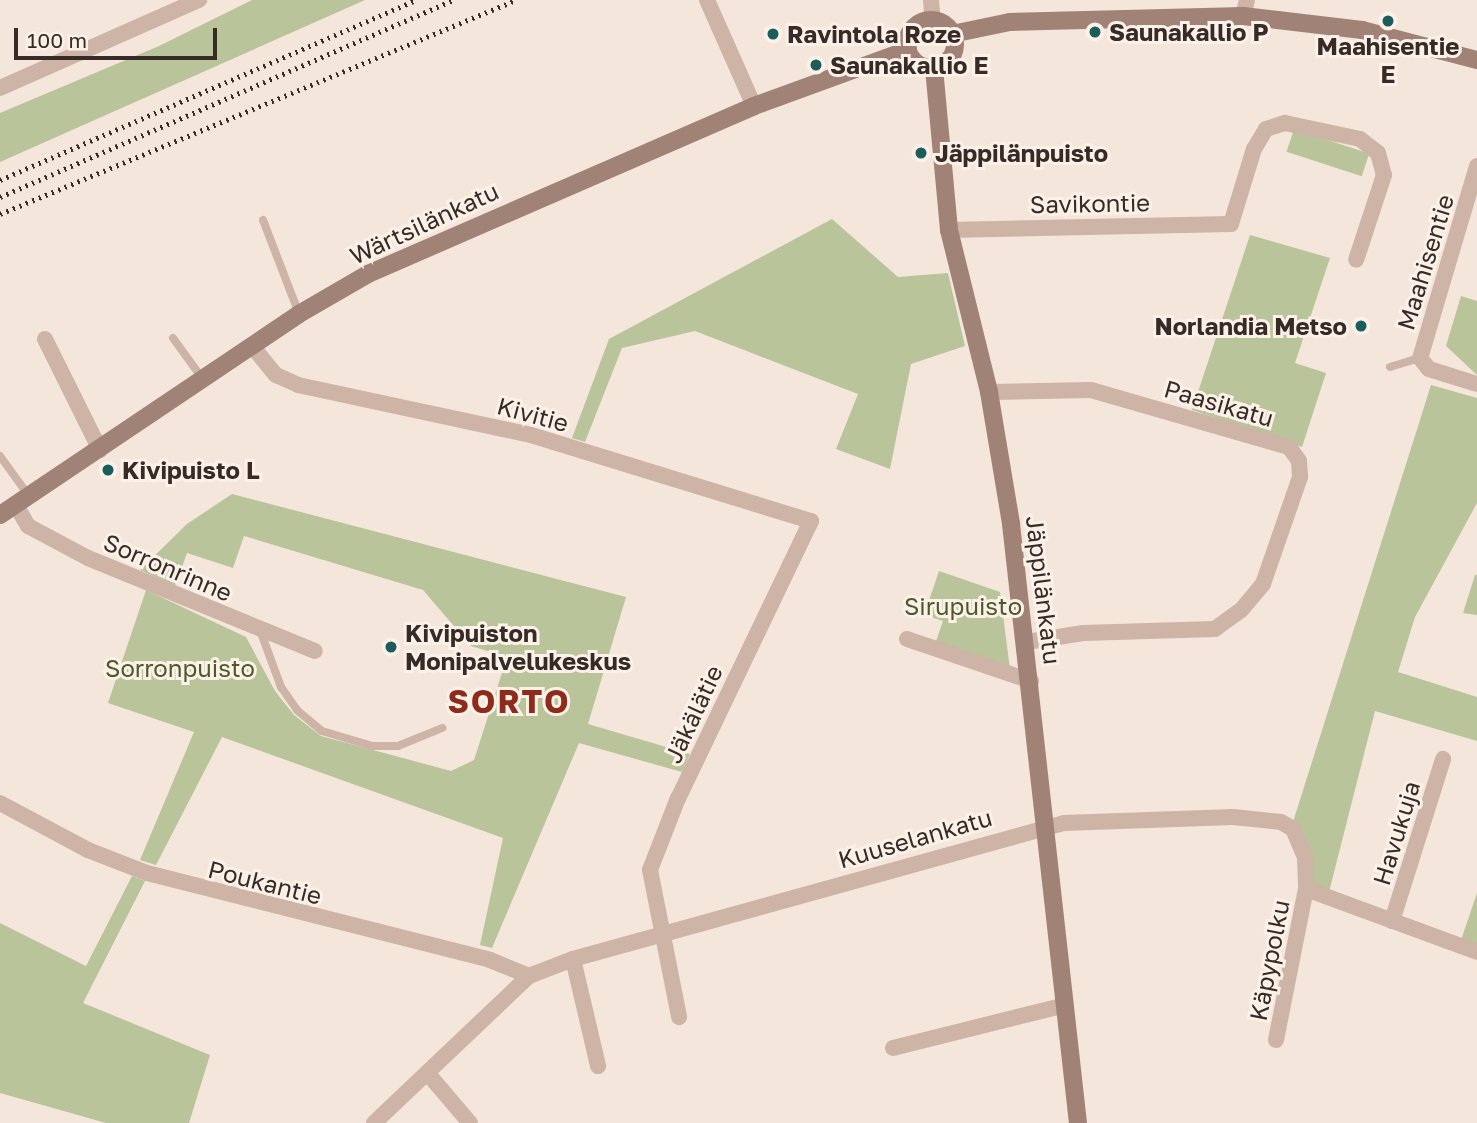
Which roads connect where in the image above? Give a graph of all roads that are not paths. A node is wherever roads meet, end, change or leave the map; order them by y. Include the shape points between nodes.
1 (199, 0) edge
2 (707, 0) edge
3 (931, 0) edge
4 (1245, 8) edge
5 (933, 21) junction
6 (952, 34) junction
7 (908, 50) junction
8 (1477, 60) edge
9 (934, 68) junction
10 (0, 88) edge
11 (754, 106) junction
12 (1477, 166) edge
13 (1473, 196) edge
14 (263, 220) dead end
15 (949, 230) junction
16 (1356, 260) dead end
17 (299, 314) junction
18 (173, 338) dead end
19 (45, 339) dead end
20 (253, 347) junction
21 (1424, 364) junction
22 (1390, 367) dead end
23 (204, 381) junction
24 (1477, 384) edge
25 (989, 392) junction
26 (100, 450) junction
27 (0, 456) edge
28 (24, 503) junction
29 (0, 515) edge
30 (811, 521) joint
31 (260, 630) junction
32 (907, 639) dead end
33 (1027, 642) junction
34 (314, 651) dead end
35 (1031, 681) junction
36 (442, 729) dead end
37 (1443, 759) dead end
38 (0, 803) edge
39 (1047, 826) junction
40 (1306, 889) junction
41 (1392, 921) junction
42 (660, 935) junction
43 (1477, 952) edge
44 (573, 959) junction
45 (529, 976) junction
46 (1065, 1005) junction
47 (680, 1017) dead end
48 (1276, 1040) dead end
49 (893, 1048) dead end
50 (598, 1066) dead end
51 (429, 1075) junction
52 (373, 1123) edge
53 (470, 1123) edge
54 (1078, 1123) edge

1 - 10 street
2 - 11 street
3 - 5 street
4 - 6 street via 1010,22
4 - 8 street via 1362,30
5 - 6 street
5 - 7 street via 915,27
6 - 9 street via 952,56
7 - 9 street via 915,62
7 - 11 street, Wärtsilänkatu
9 - 15 street, Jäppilänkatu
11 - 17 street, Wärtsilänkatu via 448,237 368,274
12 - 13 street, Maahisentie
13 - 21 street, Maahisentie
14 - 17 lane
15 - 16 street, Savikontie via 1231,224 1254,149 1266,130 1285,123 1301,124 1360,139 1378,153 1384,175
15 - 25 street, Jäppilänkatu
17 - 20 street, Wärtsilänkatu
18 - 23 lane
19 - 26 street
20 - 23 street, Wärtsilänkatu
20 - 30 street, Kivitie via 276,375 298,385 531,435
21 - 22 lane
21 - 24 street
23 - 26 street, Wärtsilänkatu
25 - 33 street, Jäppilänkatu
25 - 33 street, Paasikatu via 1091,390 1289,447 1299,461 1300,477 1262,584 1241,610 1215,629 1083,633
26 - 28 street, Wärtsilänkatu
27 - 28 lane
28 - 29 street, Wärtsilänkatu
28 - 31 street, Sorronrinne via 28,526 88,558
30 - 42 street, Jäkälätie via 678,798 650,870
31 - 34 street, Sorronrinne
31 - 36 lane via 281,687 298,711 322,731 372,746 398,746
32 - 35 street
33 - 35 street, Jäppilänkatu
35 - 39 street, Jäppilänkatu
37 - 41 street, Havukuja
38 - 45 street, Poukantie via 88,850 147,873 490,960
39 - 40 street, Kuuselankatu via 1233,817 1281,822 1293,829 1305,857
39 - 42 street, Kuuselankatu
39 - 46 street, Jäppilänkatu
40 - 41 street
40 - 48 street, Käpypolku
41 - 43 street
42 - 44 street, Kuuselankatu
42 - 47 street, Jäkälätie
44 - 45 street, Kuuselankatu
44 - 50 street
45 - 51 street, Kuuselankatu
46 - 49 street
46 - 54 street, Jäppilänkatu
51 - 52 street, Kuuselankatu
51 - 53 street

